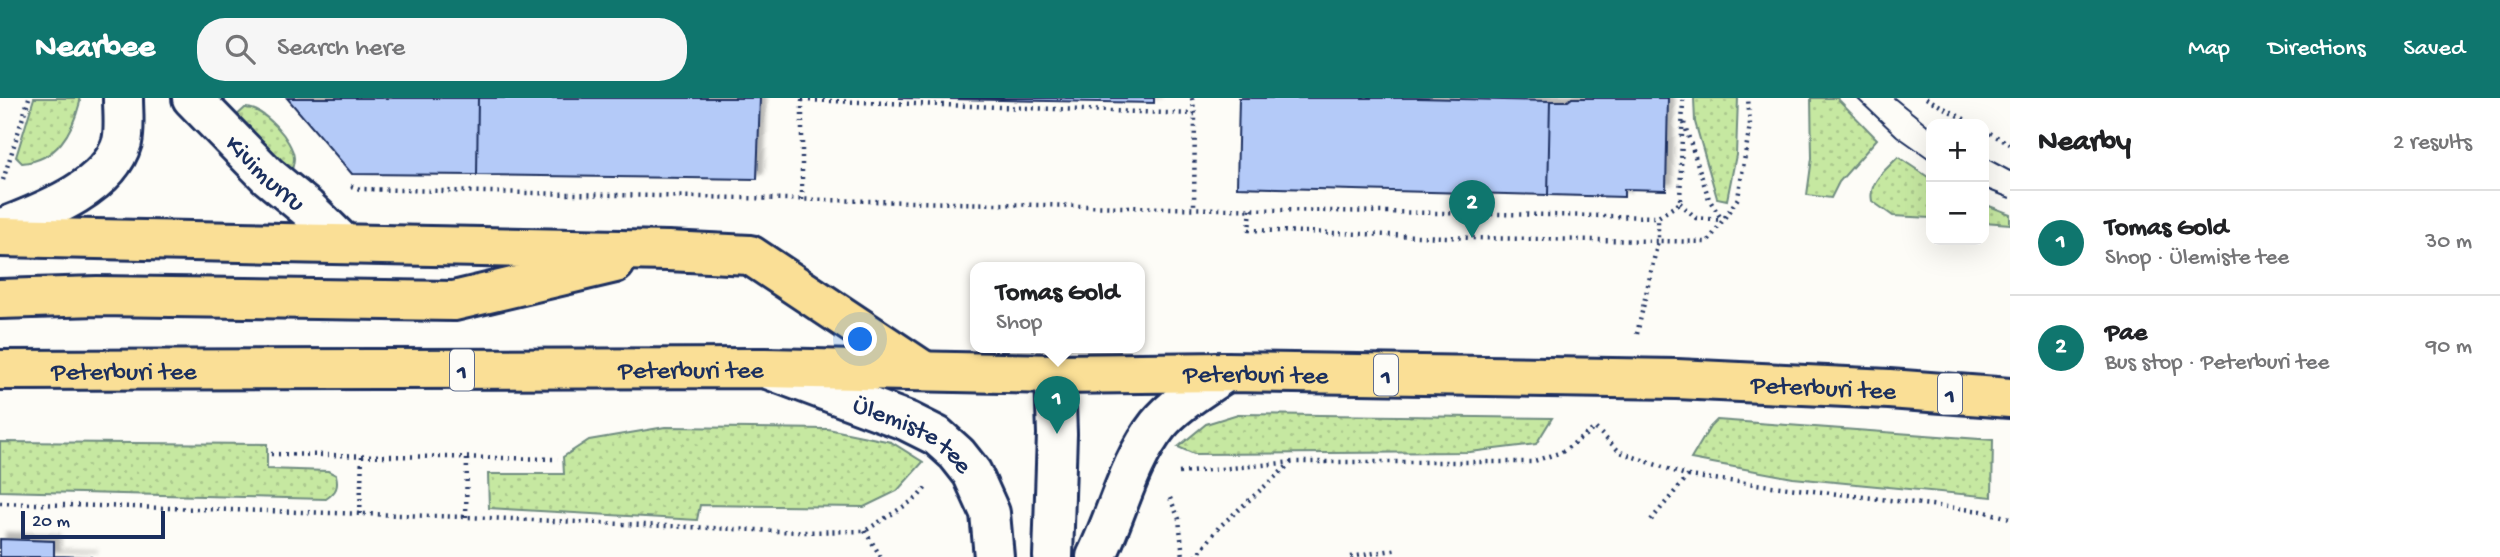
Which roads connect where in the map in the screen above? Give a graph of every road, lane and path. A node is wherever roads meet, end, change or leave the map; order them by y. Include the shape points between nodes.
1 (29, 98) edge
2 (123, 98) edge
3 (192, 98) edge
4 (1192, 98) edge
5 (1683, 98) edge
6 (1748, 98) edge
7 (802, 99) edge
8 (1927, 99) edge
9 (1195, 114) junction
10 (1682, 119) junction
11 (1964, 119) edge
12 (1989, 133) edge
13 (2010, 144) edge
14 (348, 184) dead end
15 (1, 185) edge
16 (802, 200) junction
17 (1680, 204) junction
18 (1194, 208) junction
19 (1251, 209) junction
20 (1658, 217) junction
21 (1722, 220) junction
22 (0, 229) edge
23 (0, 237) edge
24 (1658, 241) junction
25 (344, 244) junction
26 (668, 251) junction
27 (0, 299) edge
28 (1638, 327) dead end
29 (765, 368) junction
30 (0, 370) edge
31 (924, 371) junction
32 (1226, 372) junction
33 (1055, 374) junction
34 (2010, 398) edge
35 (271, 454) dead end
36 (957, 454) junction
37 (362, 456) junction
38 (467, 458) junction
39 (558, 459) dead end
40 (1293, 462) junction
41 (1148, 467) junction
42 (1688, 476) junction
43 (0, 503) edge
44 (360, 514) junction
45 (466, 517) junction
46 (2010, 518) edge
47 (1651, 520) dead end
48 (865, 531) junction
49 (1399, 549) dead end
50 (881, 557) edge
51 (994, 557) edge
52 (1053, 557) edge
53 (1096, 557) edge
54 (1183, 557) edge
55 (1196, 557) edge
56 (1351, 557) edge

1 - 15 path
2 - 22 street via 122,142 108,167 69,200
3 - 25 street, Kivimurru via 268,176
4 - 9 path
5 - 10 path
6 - 21 path via 1750,125 1738,198
7 - 9 path
7 - 16 path
8 - 11 path
9 - 18 path
10 - 17 path
10 - 21 path via 1709,199
12 - 13 path
14 - 16 path via 360,189
16 - 18 path
17 - 20 path
17 - 21 path via 1696,218
18 - 19 path
19 - 20 path
19 - 24 path via 1250,230
20 - 24 path
21 - 24 path via 1708,242
23 - 25 highway
24 - 28 path
25 - 26 highway
26 - 27 highway via 454,301
26 - 31 highway via 751,255
29 - 30 highway, Peterburi tee / 1
29 - 31 highway, Peterburi tee / 1
29 - 36 street, Ülemiste tee via 907,421 937,436
31 - 33 highway, Peterburi tee / 1
32 - 33 highway, Peterburi tee / 1
32 - 34 highway, Peterburi tee / 1 via 1677,379
32 - 41 street via 1165,419
33 - 52 street via 1058,434
35 - 37 path
36 - 48 path via 917,498
36 - 51 street, Ülemiste tee via 972,473 990,513
37 - 38 path
37 - 44 path
38 - 39 path
38 - 45 path
40 - 41 path
40 - 42 path via 1531,462 1562,452 1594,428 1620,452
40 - 55 path via 1219,527
41 - 53 street
41 - 54 path via 1180,519
42 - 46 path
42 - 47 path
43 - 44 path
44 - 45 path
45 - 48 path
48 - 50 path
49 - 56 path

